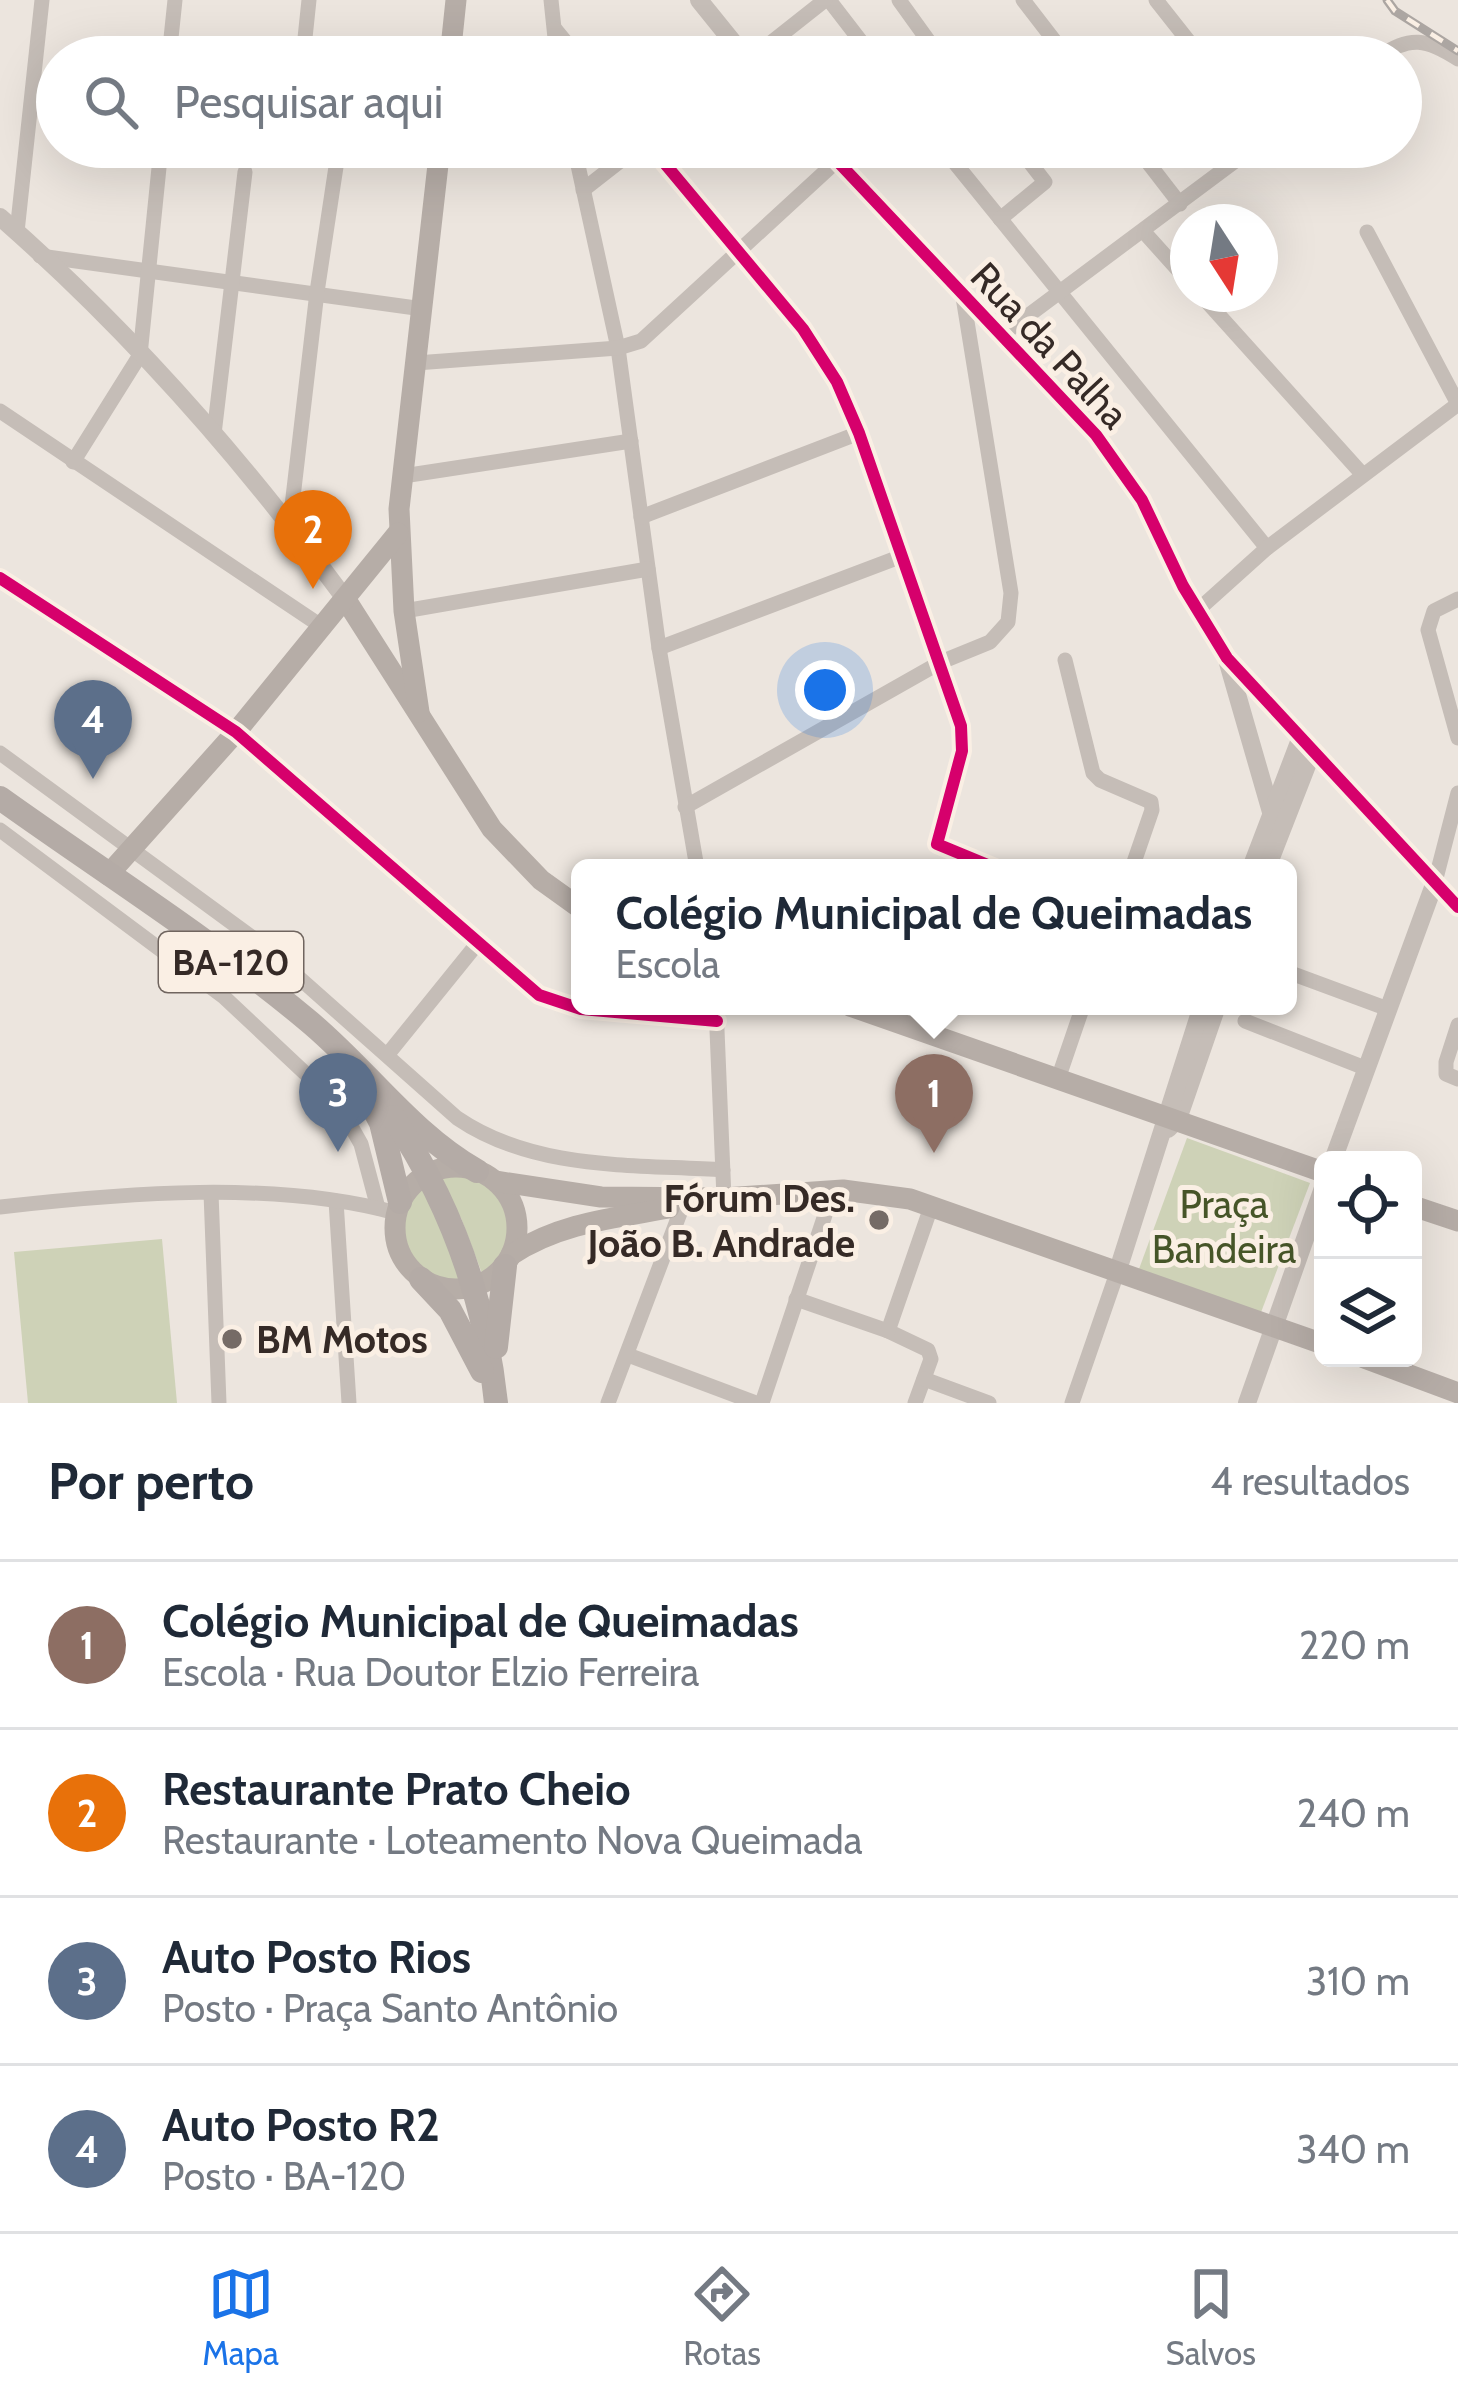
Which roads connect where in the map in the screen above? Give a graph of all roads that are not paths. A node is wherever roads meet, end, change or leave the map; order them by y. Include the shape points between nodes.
1 (43, 0) edge
2 (175, 0) edge
3 (309, 0) edge
4 (456, 0) edge
5 (551, 0) edge
6 (699, 0) edge
7 (827, 0) edge
8 (899, 0) edge
9 (1023, 0) edge
10 (1156, 0) edge
11 (553, 26) junction
12 (39, 36) edge
13 (171, 36) edge
14 (305, 36) edge
15 (452, 36) edge
16 (554, 36) edge
17 (561, 36) edge
18 (731, 36) edge
19 (778, 36) edge
20 (856, 36) edge
21 (926, 36) edge
22 (1051, 36) edge
23 (1184, 36) edge
24 (1422, 41) edge
25 (1458, 59) edge
26 (36, 69) edge
27 (159, 168) edge
28 (336, 168) edge
29 (438, 168) edge
30 (578, 168) edge
31 (611, 168) edge
32 (669, 168) edge
33 (816, 168) edge
34 (843, 168) edge
35 (959, 168) edge
36 (1034, 168) edge
37 (1152, 168) edge
38 (1227, 168) edge
39 (245, 172) dead end
40 (583, 190) junction
41 (1180, 204) joint
42 (1170, 212) edge
43 (0, 218) edge
44 (1000, 218) junction
45 (17, 232) junction
46 (1144, 232) junction
47 (1367, 232) dead end
48 (738, 247) junction
49 (40, 256) junction
50 (1170, 260) edge
51 (151, 268) junction
52 (232, 280) junction
53 (317, 292) junction
54 (1060, 293) junction
55 (963, 297) junction
56 (423, 309) junction
57 (1216, 312) edge
58 (1002, 335) junction
59 (618, 348) junction
60 (140, 355) junction
61 (416, 363) junction
62 (1458, 404) edge
63 (0, 411) edge
64 (859, 433) junction
65 (214, 434) junction
66 (631, 441) junction
67 (73, 462) junction
68 (1363, 475) junction
69 (404, 476) junction
70 (641, 517) junction
71 (290, 523) junction
72 (398, 532) junction
73 (1268, 548) junction
74 (902, 556) junction
75 (648, 568) junction
76 (0, 578) edge
77 (1458, 598) edge
78 (346, 600) junction
79 (1198, 610) junction
80 (404, 611) junction
81 (324, 628) junction
82 (659, 648) junction
83 (1227, 658) junction
84 (1065, 660) dead end
85 (941, 662) junction
86 (419, 712) junction
87 (236, 732) junction
88 (1458, 738) edge
89 (1307, 743) junction
90 (0, 753) edge
91 (1458, 793) edge
92 (0, 798) edge
93 (685, 807) junction
94 (1271, 812) junction
95 (0, 830) edge
96 (132, 848) junction
97 (695, 859) edge
98 (970, 859) edge
99 (1135, 859) edge
100 (1254, 859) edge
101 (1270, 859) edge
102 (108, 874) junction
103 (1435, 882) junction
104 (571, 902) edge
105 (1458, 907) edge
106 (477, 944) junction
107 (1297, 975) edge
108 (571, 1005) edge
109 (1388, 1009) junction
110 (717, 1015) edge
111 (876, 1015) edge
112 (1080, 1015) edge
113 (1199, 1015) edge
114 (1213, 1015) edge
115 (1245, 1021) dead end
116 (1458, 1025) edge
117 (388, 1054) junction
118 (347, 1058) junction
119 (1365, 1068) junction
120 (1058, 1079) junction
121 (1458, 1079) edge
122 (1168, 1123) junction
123 (1336, 1151) edge
124 (1314, 1169) edge
125 (723, 1170) junction
126 (428, 1173) junction
127 (486, 1176) junction
128 (833, 1191) junction
129 (211, 1193) junction
130 (724, 1198) junction
131 (335, 1201) junction
132 (683, 1205) junction
133 (0, 1207) edge
134 (931, 1207) junction
135 (391, 1208) junction
136 (1422, 1209) edge
137 (1314, 1213) edge
138 (1458, 1221) edge
139 (508, 1261) junction
140 (1117, 1273) junction
141 (421, 1279) junction
142 (476, 1286) junction
143 (796, 1299) junction
144 (1273, 1326) junction
145 (888, 1331) junction
146 (1314, 1340) edge
147 (628, 1355) junction
148 (1388, 1367) edge
149 (493, 1373) junction
150 (924, 1379) junction
151 (1458, 1393) edge
152 (219, 1403) edge
153 (349, 1403) edge
154 (494, 1403) edge
155 (608, 1403) edge
156 (759, 1403) edge
157 (915, 1403) edge
158 (989, 1403) edge
159 (1072, 1403) edge
160 (1247, 1403) edge

1 - 12 street
2 - 13 street
3 - 14 street
4 - 15 main road
5 - 11 street
6 - 18 street
7 - 19 street
7 - 20 street
8 - 21 street
9 - 22 street
10 - 23 street
11 - 16 street
11 - 17 street
24 - 25 street
26 - 45 street
27 - 51 street
28 - 53 street
29 - 56 main road
30 - 40 street
31 - 40 street
32 - 48 street
33 - 48 street
34 - 55 street, Rua da Palha
35 - 44 street
36 - 44 street via 1045,182
37 - 41 street
38 - 41 street
39 - 52 street
40 - 59 street
42 - 46 street
43 - 45 street
44 - 54 street
45 - 49 street
46 - 50 street
46 - 54 street
47 - 62 street
48 - 59 street via 653,332
48 - 64 street via 823,357
49 - 51 street
49 - 60 street
51 - 52 street
51 - 60 street
52 - 53 street
52 - 65 street
53 - 56 street
53 - 71 street
54 - 58 street
54 - 73 street
55 - 58 street, Rua da Palha
55 - 85 street via 1012,592 1008,622 990,642
56 - 61 main road
57 - 68 street
58 - 79 street, Rua da Palha via 1127,476
59 - 61 street
59 - 66 street
60 - 65 street
60 - 67 street
61 - 69 main road
62 - 68 street
63 - 67 street
64 - 70 street
64 - 74 street
65 - 71 street
66 - 69 street
66 - 70 street
67 - 81 street
68 - 73 street
69 - 72 main road
70 - 75 street
71 - 78 street
72 - 78 main road
72 - 80 main road
73 - 79 street
74 - 82 street
74 - 85 street
75 - 80 street
75 - 82 street
76 - 87 street
77 - 88 street via 1434,611 1428,630
78 - 81 main road
78 - 86 main road
79 - 83 street, Rua da Palha
80 - 86 main road
81 - 87 main road
82 - 93 street
83 - 89 street
83 - 94 street
84 - 99 street via 1093,772 1149,799
85 - 93 street
85 - 98 street via 963,740 938,844
86 - 104 main road via 492,829
87 - 96 main road
87 - 106 street
89 - 94 street
89 - 101 street
89 - 103 street
90 - 96 street
91 - 103 street
92 - 102 main road, BA-120 / BA-120
93 - 97 street
94 - 100 street
95 - 135 street via 224,998 339,1105
96 - 102 main road
96 - 117 street via 261,944
102 - 118 main road, BA-120 / BA-120 via 274,992
103 - 105 street
103 - 109 street
106 - 108 street via 539,995
106 - 117 street
107 - 109 street
109 - 119 street
110 - 125 street
111 - 120 main road
112 - 120 street
113 - 122 street
114 - 122 street
115 - 119 street
116 - 121 street via 1444,1066
117 - 125 street via 457,1118 513,1148
118 - 126 main road, BA-120
118 - 127 main road via 424,1134
118 - 135 main road via 381,1123
119 - 123 street
120 - 122 main road
122 - 124 main road
122 - 140 street
125 - 130 street
126 - 127 main road via 457,1167
126 - 135 main road
126 - 142 main road, BA-120
127 - 130 main road via 601,1197
127 - 139 main road via 514,1210
128 - 130 main road
128 - 134 main road
128 - 143 street
129 - 131 street
129 - 133 street
129 - 152 street
130 - 132 main road
131 - 135 street
131 - 153 street
132 - 139 main road via 579,1224 535,1239
132 - 147 street
134 - 140 main road
134 - 145 street
135 - 141 main road via 395,1243
136 - 138 main road
137 - 144 street
139 - 142 main road
139 - 149 main road
140 - 144 main road
140 - 159 street
141 - 142 main road via 455,1290
141 - 154 main road via 467,1336
142 - 149 main road, BA-120
143 - 145 street
143 - 156 street
144 - 146 main road
144 - 160 street
145 - 150 street via 928,1350
147 - 155 street
147 - 156 street
148 - 151 main road
149 - 154 main road, BA-120
150 - 157 street
150 - 158 street

